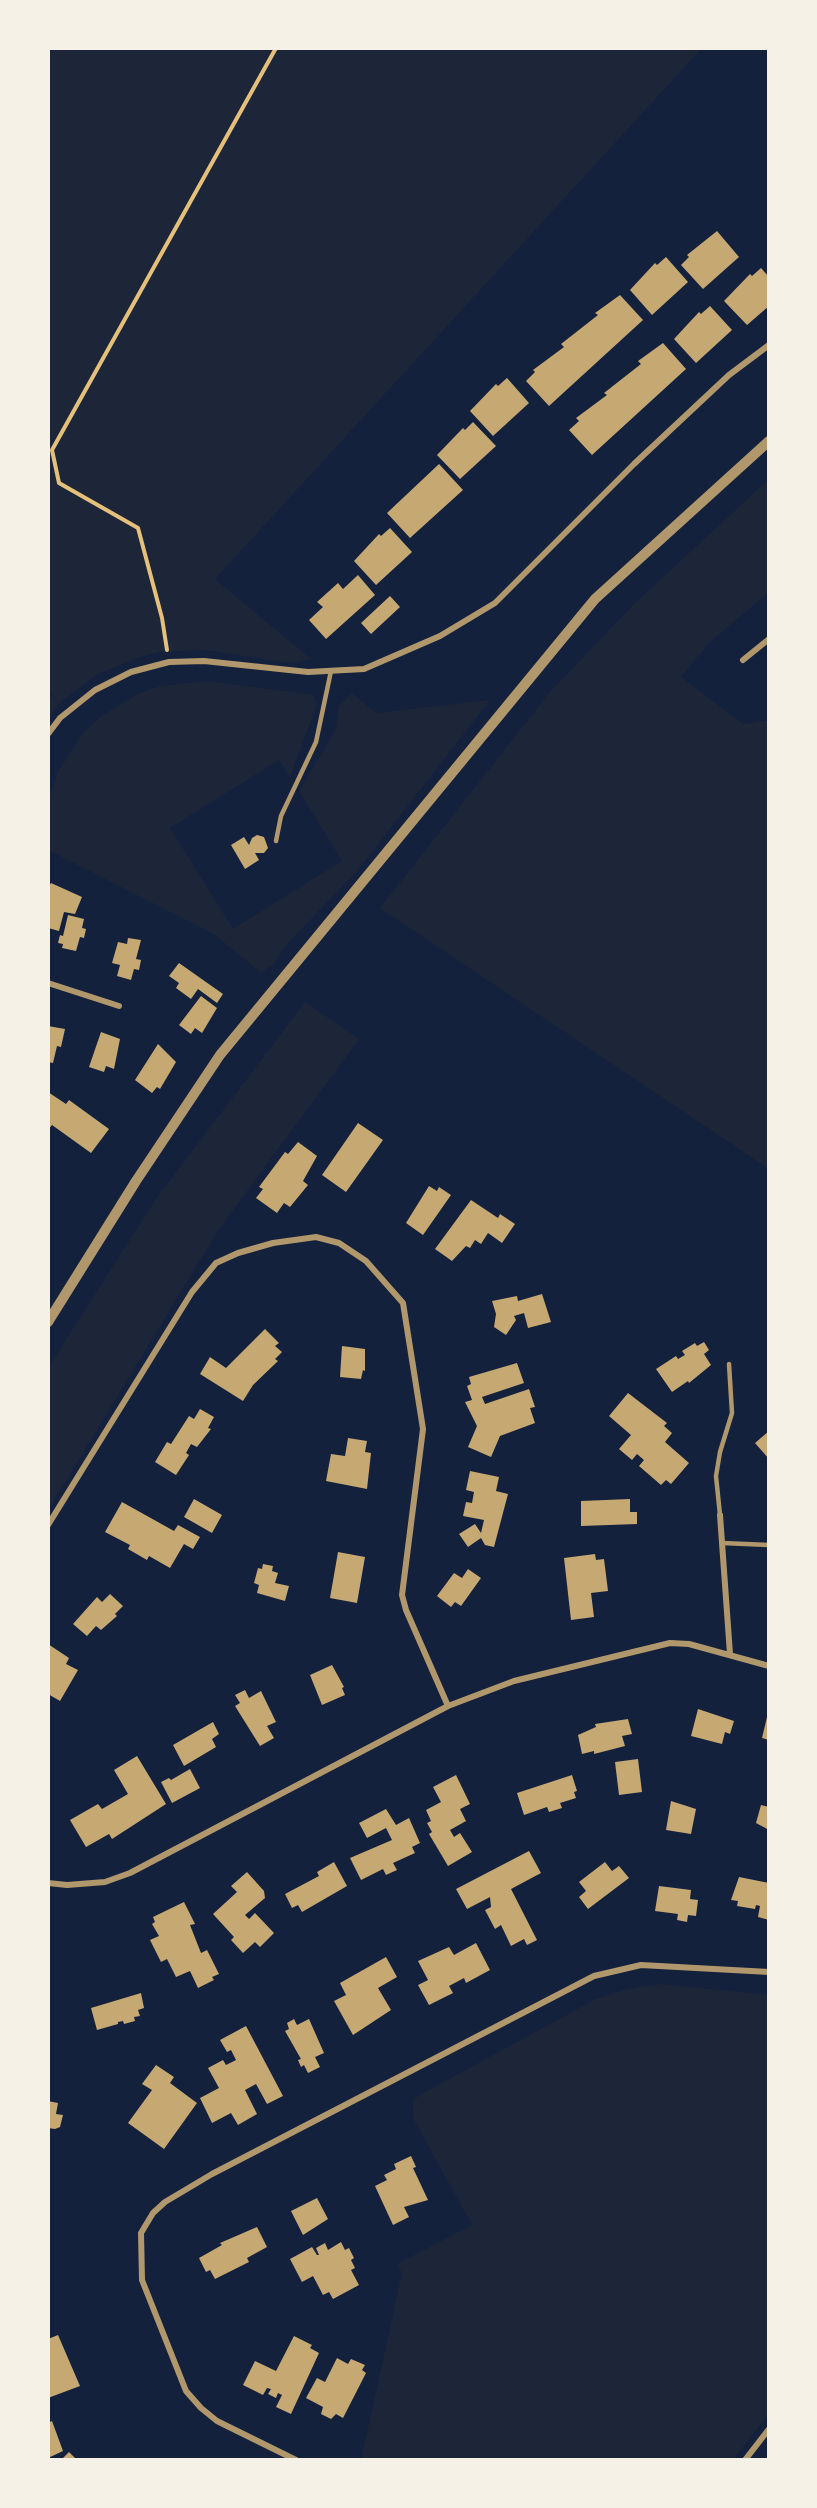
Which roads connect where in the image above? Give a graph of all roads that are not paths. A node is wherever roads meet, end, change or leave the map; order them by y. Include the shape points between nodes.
1 (769, 345) edge
2 (769, 441) edge
3 (769, 639) edge
4 (742, 660) dead end
5 (331, 671) junction
6 (48, 734) edge
7 (276, 841) dead end
8 (48, 983) edge
9 (119, 1006) dead end
10 (48, 1322) edge
11 (729, 1364) dead end
12 (720, 1515) joint
13 (48, 1525) edge
14 (722, 1543) junction
15 (769, 1545) edge
16 (730, 1654) junction
17 (769, 1666) edge
18 (448, 1706) junction
19 (48, 1883) edge
20 (769, 1972) edge
21 (769, 2429) edge
22 (296, 2460) edge
23 (745, 2460) edge

1 - 5 street via 729,375 634,464 495,603 440,636 364,669
2 - 10 street via 595,599 220,1055
3 - 4 street
5 - 6 street via 169,662 131,672 104,686 60,718
5 - 7 lane via 316,742 281,816
8 - 9 street
11 - 12 lane via 732,1413 716,1476
12 - 14 street
13 - 18 street via 192,1292 216,1263 273,1243 316,1237 339,1243 366,1262 403,1303 423,1429 402,1595
14 - 15 lane
14 - 16 street
16 - 17 street
16 - 18 street via 688,1644 655,1645 514,1682
18 - 19 street via 130,1873 105,1882
20 - 22 street via 641,1965 594,1976 212,2174 153,2213 141,2233 142,2280 186,2391 217,2421
21 - 23 street

